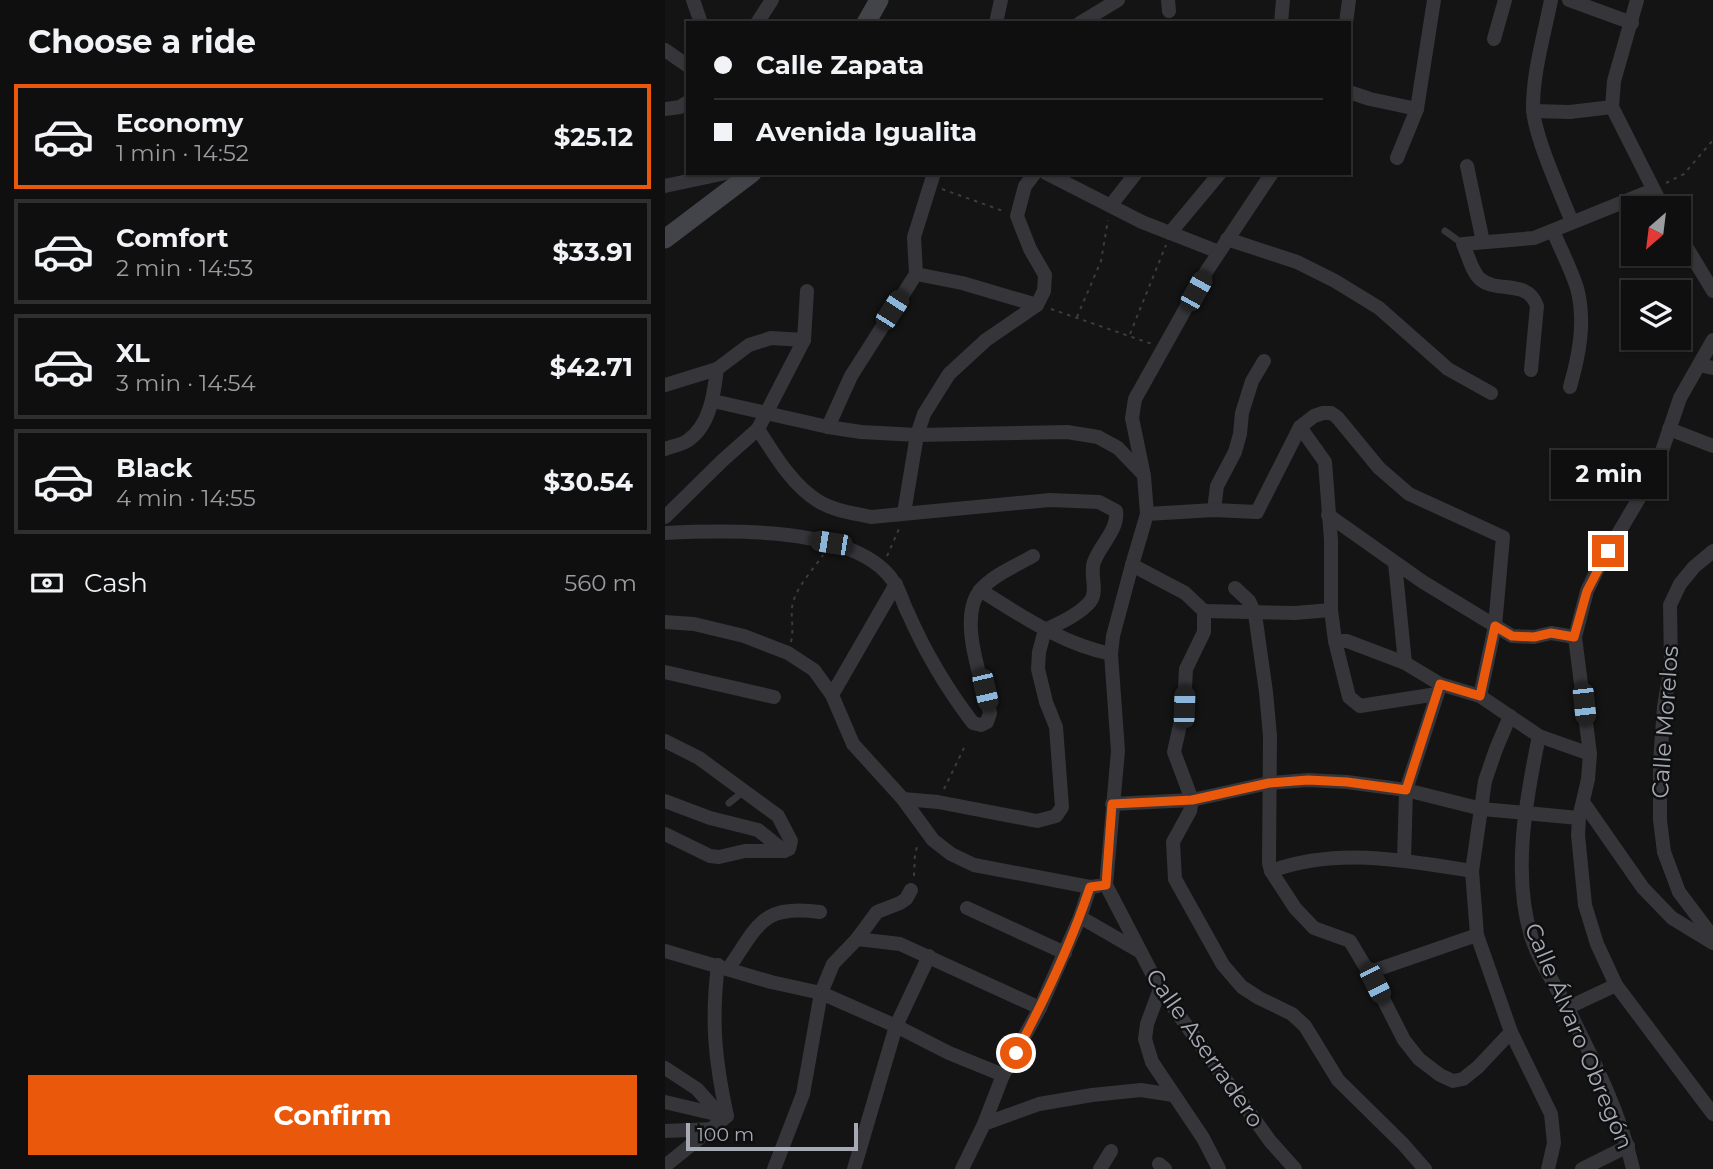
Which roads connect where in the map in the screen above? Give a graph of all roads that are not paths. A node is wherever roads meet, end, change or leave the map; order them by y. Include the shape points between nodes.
1 (693, 0) edge
2 (772, 0) edge
3 (879, 0) edge
4 (1002, 0) edge
5 (1118, 0) edge
6 (1283, 0) edge
7 (1349, 0) edge
8 (1434, 0) edge
9 (1505, 0) edge
10 (1551, 0) edge
11 (1569, 0) edge
12 (1637, 0) edge
13 (700, 21) edge
14 (758, 21) edge
15 (867, 21) edge
16 (997, 21) edge
17 (1083, 21) edge
18 (1282, 21) edge
19 (1346, 21) edge
20 (1632, 23) junction
21 (1494, 39) dead end
22 (665, 50) edge
23 (686, 65) edge
24 (1351, 93) edge
25 (686, 103) edge
26 (1612, 107) junction
27 (665, 109) edge
28 (1416, 109) junction
29 (1533, 111) junction
30 (1397, 158) dead end
31 (1467, 166) dead end
32 (717, 175) edge
33 (749, 175) edge
34 (1033, 175) edge
35 (1050, 175) edge
36 (1134, 175) edge
37 (1218, 175) edge
38 (1271, 175) edge
39 (932, 179) edge
40 (665, 186) edge
41 (1653, 190) junction
42 (1657, 196) edge
43 (1111, 205) junction
44 (1572, 222) junction
45 (1445, 230) dead end
46 (1553, 231) junction
47 (1170, 233) junction
48 (665, 239) edge
49 (1227, 239) junction
50 (1483, 242) junction
51 (1463, 244) junction
52 (1219, 252) junction
53 (1691, 255) edge
54 (916, 274) junction
55 (807, 291) dead end
56 (1713, 291) edge
57 (1037, 305) junction
58 (804, 340) junction
59 (1713, 340) edge
60 (1264, 361) dead end
61 (1706, 367) edge
62 (717, 369) junction
63 (1531, 370) dead end
64 (665, 385) edge
65 (1570, 387) dead end
66 (1491, 393) dead end
67 (713, 401) junction
68 (767, 414) junction
69 (828, 427) junction
70 (1300, 427) junction
71 (758, 429) junction
72 (1669, 429) junction
73 (917, 435) junction
74 (1713, 446) edge
75 (665, 449) edge
76 (1145, 476) junction
77 (1214, 510) junction
78 (904, 513) junction
79 (1147, 514) junction
80 (1328, 515) junction
81 (665, 517) edge
82 (665, 533) edge
83 (1713, 551) edge
84 (1033, 556) dead end
85 (1395, 563) junction
86 (1132, 565) junction
87 (896, 584) junction
88 (1235, 587) dead end
89 (980, 590) junction
90 (1331, 610) junction
91 (1204, 611) junction
92 (1255, 614) junction
93 (665, 622) edge
94 (1495, 626) junction
95 (1045, 630) junction
96 (1574, 637) junction
97 (1335, 640) junction
98 (1111, 654) junction
99 (1405, 663) junction
100 (665, 672) edge
101 (1439, 689) junction
102 (832, 695) junction
103 (1480, 696) junction
104 (774, 697) dead end
105 (1510, 716) junction
106 (1539, 736) junction
107 (665, 741) edge
108 (1590, 754) junction
109 (1269, 783) junction
110 (744, 790) junction
111 (1406, 790) junction
112 (903, 799) junction
113 (1192, 800) junction
114 (665, 801) edge
115 (1583, 802) junction
116 (729, 803) dead end
117 (1112, 804) junction
118 (1482, 809) junction
119 (1527, 812) junction
120 (1579, 818) junction
121 (665, 834) edge
122 (784, 852) junction
123 (1405, 860) junction
124 (1271, 871) junction
125 (1472, 871) junction
126 (1106, 885) junction
127 (1090, 887) junction
128 (911, 890) road end
129 (967, 908) dead end
130 (820, 912) dead end
131 (1080, 917) junction
132 (1478, 935) junction
133 (1713, 937) edge
134 (857, 939) junction
135 (1713, 943) edge
136 (665, 951) edge
137 (1139, 951) junction
138 (1065, 953) junction
139 (929, 956) junction
140 (723, 967) junction
141 (1367, 973) junction
142 (1616, 985) junction
143 (1160, 989) junction
144 (821, 993) junction
145 (1040, 1008) junction
146 (1567, 1008) junction
147 (896, 1027) junction
148 (1511, 1032) junction
149 (665, 1068) edge
150 (1003, 1075) junction
151 (1173, 1095) junction
152 (665, 1102) edge
153 (1713, 1114) edge
154 (720, 1120) junction
155 (984, 1124) junction
156 (665, 1131) edge
157 (1628, 1146) junction
158 (1111, 1151) dead end
159 (665, 1166) edge
160 (773, 1169) edge
161 (854, 1169) edge
162 (962, 1169) edge
163 (1100, 1169) edge
164 (1219, 1169) edge
165 (1295, 1169) edge
166 (1425, 1169) edge
167 (1548, 1169) edge
168 (1582, 1169) edge
169 (1633, 1169) edge

1 - 13 street
2 - 14 street
3 - 15 main road
4 - 16 street
5 - 17 street
6 - 18 street
7 - 19 street
8 - 28 street
9 - 21 street
10 - 29 street via 1537,61
11 - 20 street
12 - 20 street
20 - 26 street via 1614,81
22 - 23 street
24 - 28 street
25 - 27 street
26 - 29 street
26 - 41 street
28 - 30 street
29 - 44 street
31 - 50 street
32 - 40 street
33 - 48 main road
34 - 57 street via 1025,186 1017,216 1045,275
35 - 43 street
36 - 43 street
37 - 47 street
38 - 49 street
39 - 54 street via 914,237
41 - 42 street
41 - 44 street
43 - 47 street
44 - 46 street
45 - 51 lane
46 - 50 street via 1534,238
46 - 65 street via 1577,289 1582,324
47 - 52 street
49 - 52 street
49 - 66 street via 1297,262 1335,281 1379,308 1448,369
50 - 51 street
51 - 63 street via 1484,282 1534,296
52 - 76 street via 1135,399 1132,418
53 - 56 street
54 - 57 street
54 - 69 street via 851,376
55 - 58 street
57 - 73 street via 956,366
58 - 62 street via 771,338 749,345
58 - 68 street
59 - 61 street
60 - 77 street via 1242,413 1238,443 1217,486
61 - 72 street via 1680,398
62 - 64 street
62 - 67 street
67 - 68 street
67 - 75 street via 687,441
68 - 69 street
68 - 71 street
69 - 73 street
70 - 77 street via 1257,512
70 - 80 street via 1325,462
70 - 94 street via 1314,416 1331,413 1379,468 1409,494 1503,537
71 - 78 street via 804,491 820,502 871,517
71 - 81 street
72 - 74 street
72 - 96 street via 1648,483 1587,591
73 - 76 street via 1067,432 1098,437 1118,448
73 - 78 street
76 - 79 street
77 - 79 street
78 - 95 street via 1050,500 1100,502 1116,511 1093,564 1089,604
79 - 86 street
80 - 85 street
80 - 90 street
82 - 87 street via 765,532 831,543 856,550 882,566
83 - 133 street, Calle Morelos via 1679,584 1670,605 1671,665 1660,761 1660,820 1664,852 1679,892
84 - 89 street
85 - 94 street
85 - 99 street
86 - 91 street via 1185,593
86 - 98 street
87 - 89 street via 937,671 973,723 981,725 990,713 969,627 971,605
87 - 102 street
88 - 92 street
89 - 95 street
90 - 92 street
90 - 97 street
91 - 92 street
91 - 113 street via 1203,632 1186,669 1174,752
92 - 109 street via 1270,736
93 - 102 street via 744,636 788,653 814,670
94 - 96 street via 1512,636 1551,633
94 - 103 street
95 - 98 street
95 - 112 street via 1038,668 1056,727 1062,807 1056,816 1037,821
96 - 108 street
97 - 99 street
97 - 101 street via 1349,697 1360,706
98 - 117 street via 1118,751
99 - 101 street
100 - 104 street
101 - 103 street
101 - 111 street
102 - 112 street via 853,744
103 - 105 street
105 - 106 street
105 - 118 street via 1485,781
106 - 108 street
106 - 119 street, Calle Álvaro Obregón
107 - 110 street
108 - 115 street
109 - 111 street via 1308,780
109 - 113 street
109 - 124 street
110 - 116 lane
110 - 122 street via 778,816 791,841
111 - 118 street
111 - 123 street
112 - 127 street via 933,839 974,865
113 - 117 street
113 - 166 street via 1174,842 1175,879 1223,965 1242,986 1305,1026 1338,1080
114 - 122 street via 758,830
115 - 120 street
115 - 135 street via 1643,888 1672,918
117 - 126 street
118 - 119 street
118 - 125 street
119 - 120 street
119 - 146 street, Calle Álvaro Obregón via 1523,891 1531,937
120 - 142 street via 1585,905
121 - 122 street via 709,856
123 - 124 street via 1326,857
123 - 125 street
124 - 141 street via 1314,928 1350,941
125 - 132 street
126 - 127 street
126 - 137 street, Calle Aserradero
127 - 131 street
128 - 134 street via 900,903 877,912
129 - 138 street
130 - 140 street via 789,910 763,919
131 - 137 street
131 - 138 street
132 - 141 street
132 - 148 street
134 - 139 street via 892,942
134 - 144 street via 832,964
136 - 140 street
137 - 143 street, Calle Aserradero
138 - 145 street
139 - 145 street
139 - 147 street
140 - 144 street
140 - 154 street via 713,1027
141 - 148 street via 1419,1059 1453,1081 1478,1067
142 - 146 street
142 - 153 street
143 - 151 street via 1146,1039 1152,1062
143 - 165 street, Calle Aserradero
144 - 147 street
144 - 160 street via 803,1094
145 - 150 street
146 - 157 street, Calle Álvaro Obregón via 1601,1075
147 - 150 street
147 - 161 street
148 - 167 street via 1551,1114 1554,1143
149 - 154 street via 697,1089
150 - 155 street
151 - 155 street via 1141,1090 1092,1095 1039,1104
151 - 164 street
152 - 154 street
154 - 156 street
154 - 159 street
155 - 162 street
157 - 168 street
157 - 169 street, Calle Álvaro Obregón
158 - 163 street

